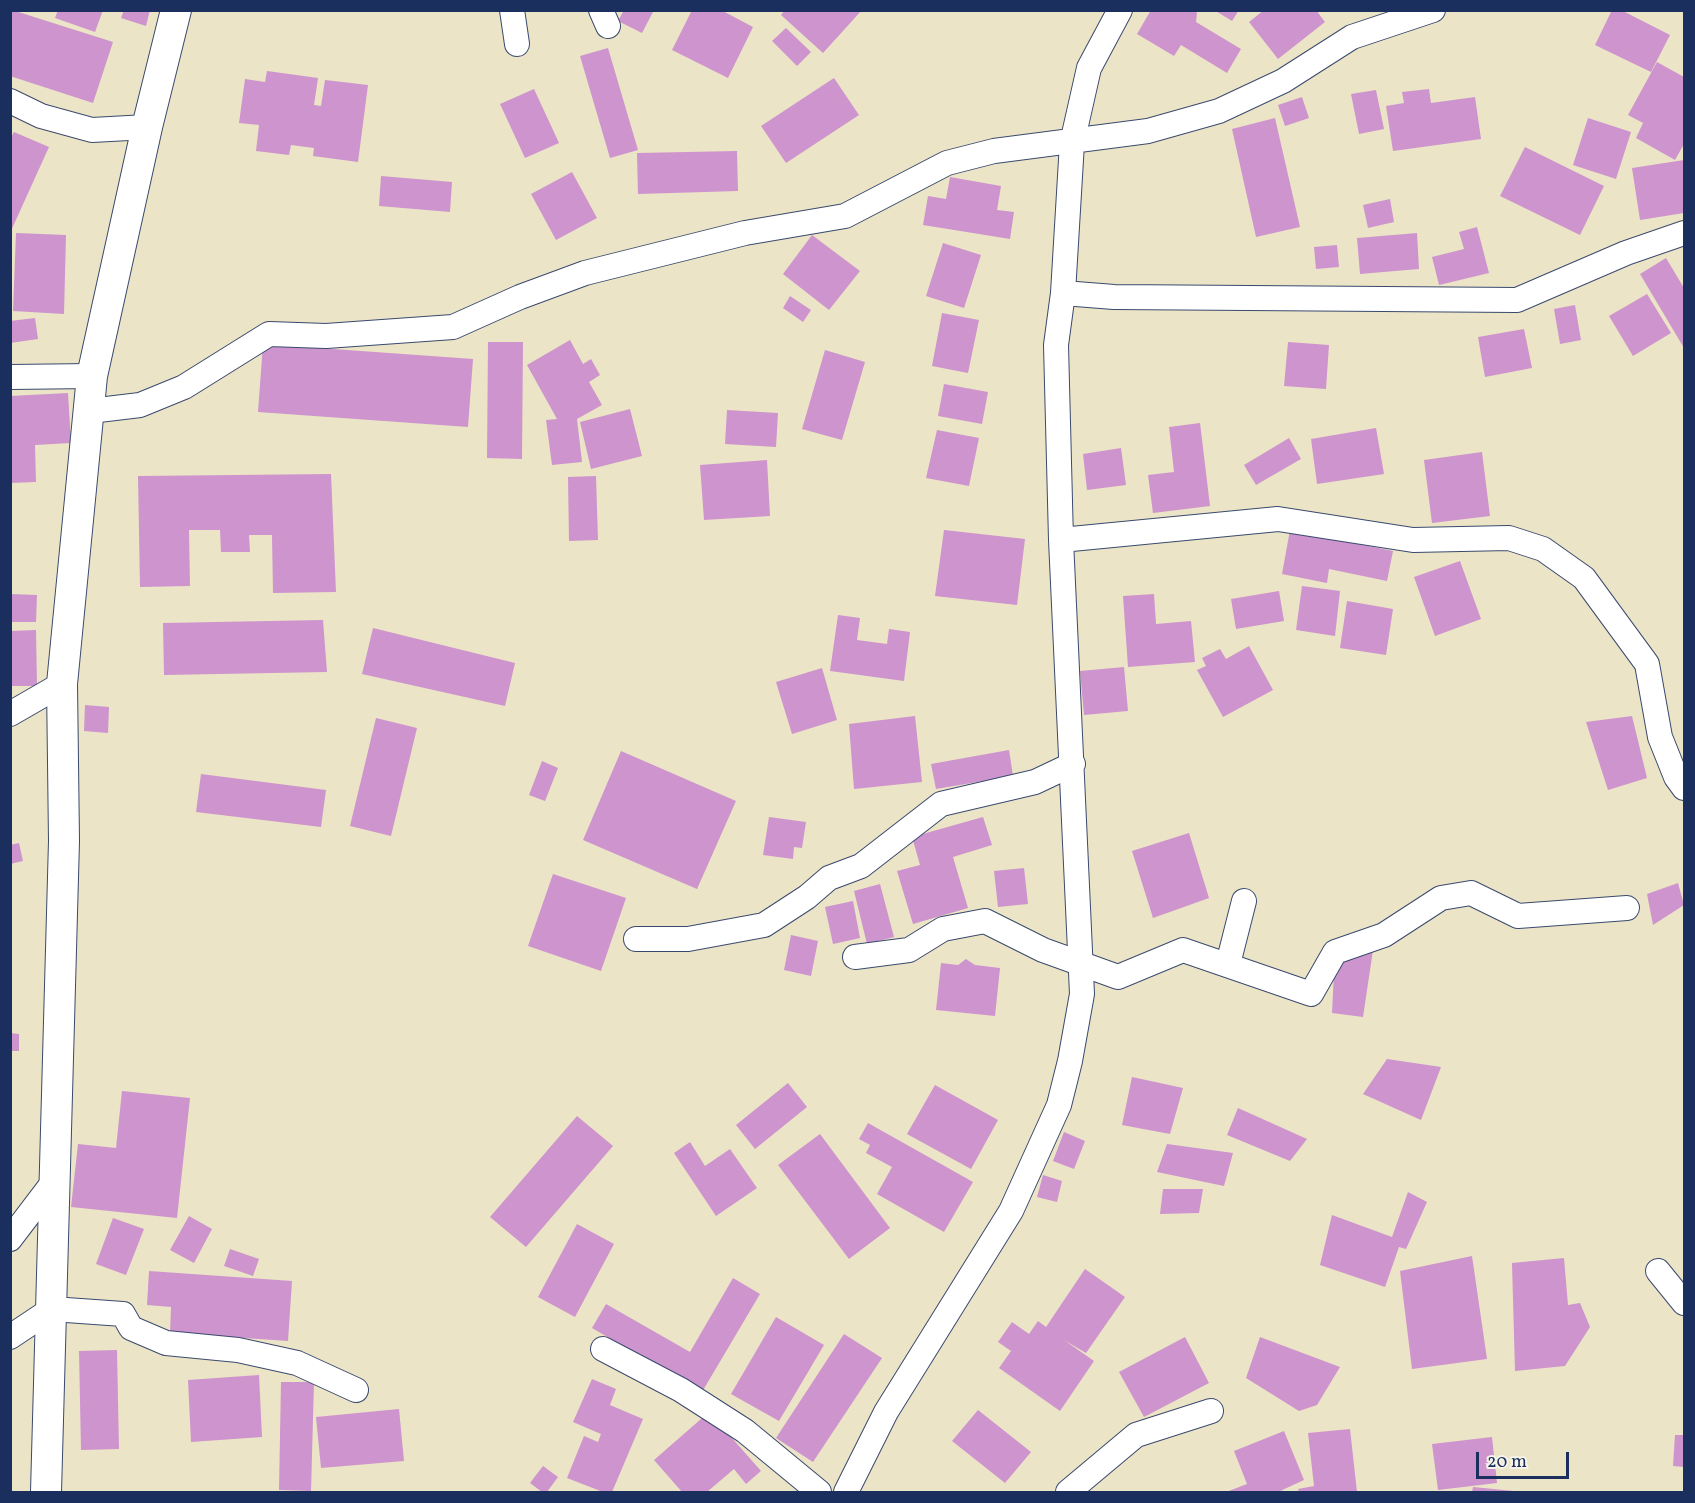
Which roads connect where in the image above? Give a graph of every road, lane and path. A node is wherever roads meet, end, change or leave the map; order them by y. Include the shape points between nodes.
1 (176, 10) edge
2 (512, 10) edge
3 (1120, 10) edge
4 (1433, 10) edge
5 (517, 44) dead end
6 (10, 101) edge
7 (147, 127) junction
8 (1072, 143) junction
9 (1684, 233) edge
10 (1063, 293) junction
11 (92, 376) junction
12 (10, 377) edge
13 (90, 411) junction
14 (1061, 540) junction
15 (63, 684) junction
16 (10, 714) edge
17 (1072, 764) junction
18 (1684, 788) edge
19 (1244, 901) dead end
20 (1627, 908) dead end
21 (636, 939) dead end
22 (855, 957) dead end
23 (1080, 963) junction
24 (1228, 964) junction
25 (55, 1180) junction
26 (10, 1239) edge
27 (1658, 1271) dead end
28 (1684, 1303) edge
29 (52, 1308) junction
30 (10, 1337) edge
31 (603, 1349) dead end
32 (356, 1390) dead end
33 (1211, 1412) dead end
34 (46, 1492) edge
35 (819, 1492) edge
36 (846, 1492) edge
37 (1068, 1492) edge

1 - 7 street
2 - 5 street
3 - 8 street via 1089,68
4 - 8 street via 1352,38 1283,81 1219,111 1148,130
6 - 7 street via 40,116 92,130
7 - 11 street
8 - 10 street
8 - 13 street via 994,151 947,164 845,216 745,233 585,273 453,327 326,336 269,334 184,387 140,405
9 - 10 street via 1626,253 1517,300 1114,297
10 - 14 street via 1056,345
11 - 12 street
11 - 13 street
13 - 15 street
14 - 17 street
14 - 18 street via 1278,519 1413,540 1509,538 1543,549 1584,578 1647,664 1660,736
15 - 16 street
15 - 25 street via 64,841
17 - 21 street via 1035,782 941,804 861,866 829,878 764,926 688,939
17 - 23 street
19 - 24 street
20 - 24 street via 1518,916 1471,893 1441,898 1384,935 1335,952 1311,994
22 - 23 street via 909,950 943,929 985,921 1043,950
23 - 24 street via 1119,977 1184,950
23 - 36 street via 1082,994 1059,1105 1011,1211 886,1412
25 - 26 street
25 - 29 street
27 - 28 street
29 - 30 street
29 - 32 street via 123,1314 131,1328 166,1342 238,1350 297,1363
29 - 34 street
31 - 35 street via 681,1390 745,1431
33 - 37 street via 1136,1435

